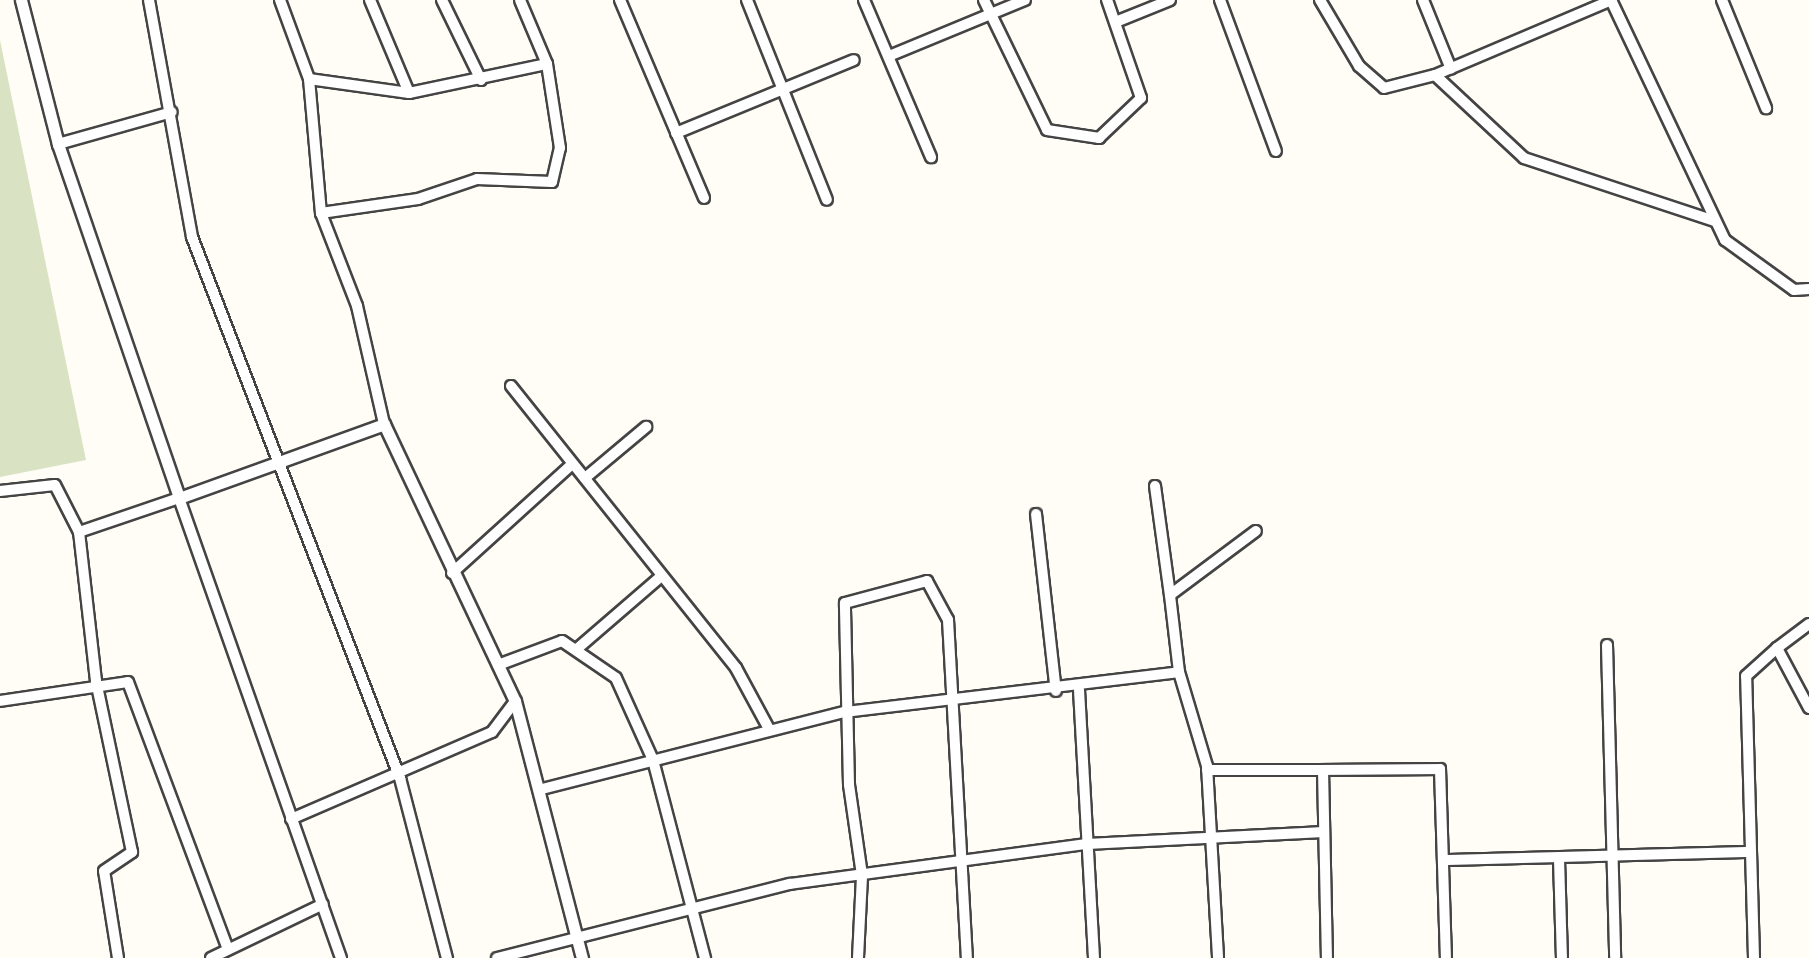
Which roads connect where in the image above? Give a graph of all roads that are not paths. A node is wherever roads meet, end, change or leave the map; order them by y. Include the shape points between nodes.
1 (20, 0) edge
2 (150, 0) edge
3 (280, 0) edge
4 (370, 0) edge
5 (442, 0) edge
6 (521, 0) edge
7 (620, 0) edge
8 (747, 0) edge
9 (864, 0) edge
10 (984, 0) edge
11 (1026, 0) edge
12 (1107, 0) edge
13 (1170, 0) edge
14 (1220, 0) edge
15 (1320, 0) edge
16 (1423, 0) edge
17 (1611, 0) edge
18 (1722, 0) edge
19 (990, 14) junction
20 (1118, 20) junction
21 (889, 56) junction
22 (854, 60) dead end
23 (548, 64) junction
24 (1452, 69) junction
25 (1435, 75) junction
26 (308, 79) junction
27 (481, 80) junction
28 (782, 89) junction
29 (408, 93) junction
30 (1766, 108) dead end
31 (172, 112) junction
32 (676, 133) junction
33 (58, 144) junction
34 (1276, 152) dead end
35 (932, 158) dead end
36 (704, 198) dead end
37 (826, 200) dead end
38 (321, 213) junction
39 (1714, 221) junction
40 (1809, 288) edge
41 (511, 386) dead end
42 (384, 424) junction
43 (646, 427) dead end
44 (278, 464) junction
45 (570, 465) junction
46 (585, 478) junction
47 (1155, 486) dead end
48 (0, 491) edge
49 (180, 498) junction
50 (1036, 514) dead end
51 (1256, 531) dead end
52 (79, 532) junction
53 (452, 573) junction
54 (658, 579) junction
55 (1170, 595) junction
56 (1809, 624) edge
57 (1607, 645) dead end
58 (578, 648) junction
59 (1777, 648) junction
60 (498, 665) junction
61 (1179, 672) junction
62 (96, 682) junction
63 (1079, 690) junction
64 (1056, 691) junction
65 (952, 700) junction
66 (0, 701) edge
67 (515, 701) junction
68 (1809, 708) edge
69 (846, 712) junction
70 (769, 729) junction
71 (653, 760) junction
72 (1207, 770) junction
73 (1323, 770) junction
74 (400, 778) junction
75 (542, 789) junction
76 (292, 819) junction
77 (1324, 832) junction
78 (1209, 837) junction
79 (1087, 844) junction
80 (1750, 852) junction
81 (1560, 858) junction
82 (1613, 858) junction
83 (1444, 860) junction
84 (958, 864) junction
85 (862, 875) junction
86 (323, 904) junction
87 (693, 905) junction
88 (578, 936) junction
89 (226, 947) junction
90 (118, 958) edge
91 (211, 958) edge
92 (341, 958) edge
93 (447, 958) edge
94 (497, 958) edge
95 (582, 958) edge
96 (706, 958) edge
97 (858, 958) edge
98 (967, 958) edge
99 (1094, 958) edge
100 (1218, 958) edge
101 (1327, 958) edge
102 (1446, 958) edge
103 (1562, 958) edge
104 (1615, 958) edge
105 (1754, 958) edge

1 - 33 street
2 - 31 street
3 - 26 street
4 - 29 street
5 - 27 street
6 - 23 street
7 - 32 street
8 - 28 street
9 - 21 street
10 - 19 street
11 - 19 street
12 - 20 street
13 - 20 street
14 - 34 street
15 - 25 street via 1371,80 1384,88
16 - 24 street
17 - 24 street
17 - 39 street
18 - 30 street
19 - 20 street via 1032,110 1064,136 1104,137 1140,100
19 - 21 street
21 - 35 street
22 - 28 street
23 - 27 street
23 - 38 street via 560,148 547,186 477,178 437,195
24 - 25 street
25 - 39 street via 1524,158
26 - 29 street
26 - 38 street
27 - 29 street
28 - 32 street
28 - 37 street
31 - 33 street
31 - 44 street via 192,237
32 - 36 street
33 - 49 street
38 - 42 street via 357,306
39 - 40 street via 1740,258 1794,290
41 - 45 street
42 - 44 street
42 - 53 street
43 - 46 street
44 - 49 street
44 - 74 street
45 - 46 street
45 - 53 street
46 - 54 street
47 - 55 street
48 - 52 street via 55,485
49 - 52 street
49 - 76 street
50 - 64 street
51 - 55 street
52 - 62 street
53 - 60 street
54 - 58 street
54 - 70 street via 736,668
55 - 61 street
56 - 59 street
57 - 82 street
58 - 60 street via 560,642
58 - 71 street via 616,678
59 - 68 street
59 - 80 street via 1746,676
60 - 67 street
61 - 63 street
61 - 72 street
62 - 66 street
62 - 89 street via 128,682
62 - 90 street via 132,852 104,871
63 - 64 street
63 - 79 street
64 - 65 street
65 - 69 street
65 - 69 street via 948,616 927,581 845,602
65 - 84 street
67 - 74 street via 492,732
67 - 75 street
69 - 70 street
69 - 85 street
70 - 71 street
71 - 75 street
71 - 87 street
72 - 73 street
72 - 78 street
73 - 77 street
73 - 83 street via 1438,767
74 - 76 street
74 - 93 street
75 - 88 street
76 - 86 street
77 - 78 street
77 - 101 street
78 - 79 street
78 - 100 street
79 - 84 street
79 - 99 street
80 - 82 street
80 - 105 street
81 - 82 street
81 - 83 street
81 - 103 street
82 - 104 street
83 - 102 street
84 - 85 street
84 - 98 street
85 - 87 street
85 - 97 street
86 - 89 street
86 - 92 street
87 - 88 street
87 - 96 street
88 - 94 street
88 - 95 street
89 - 91 street

